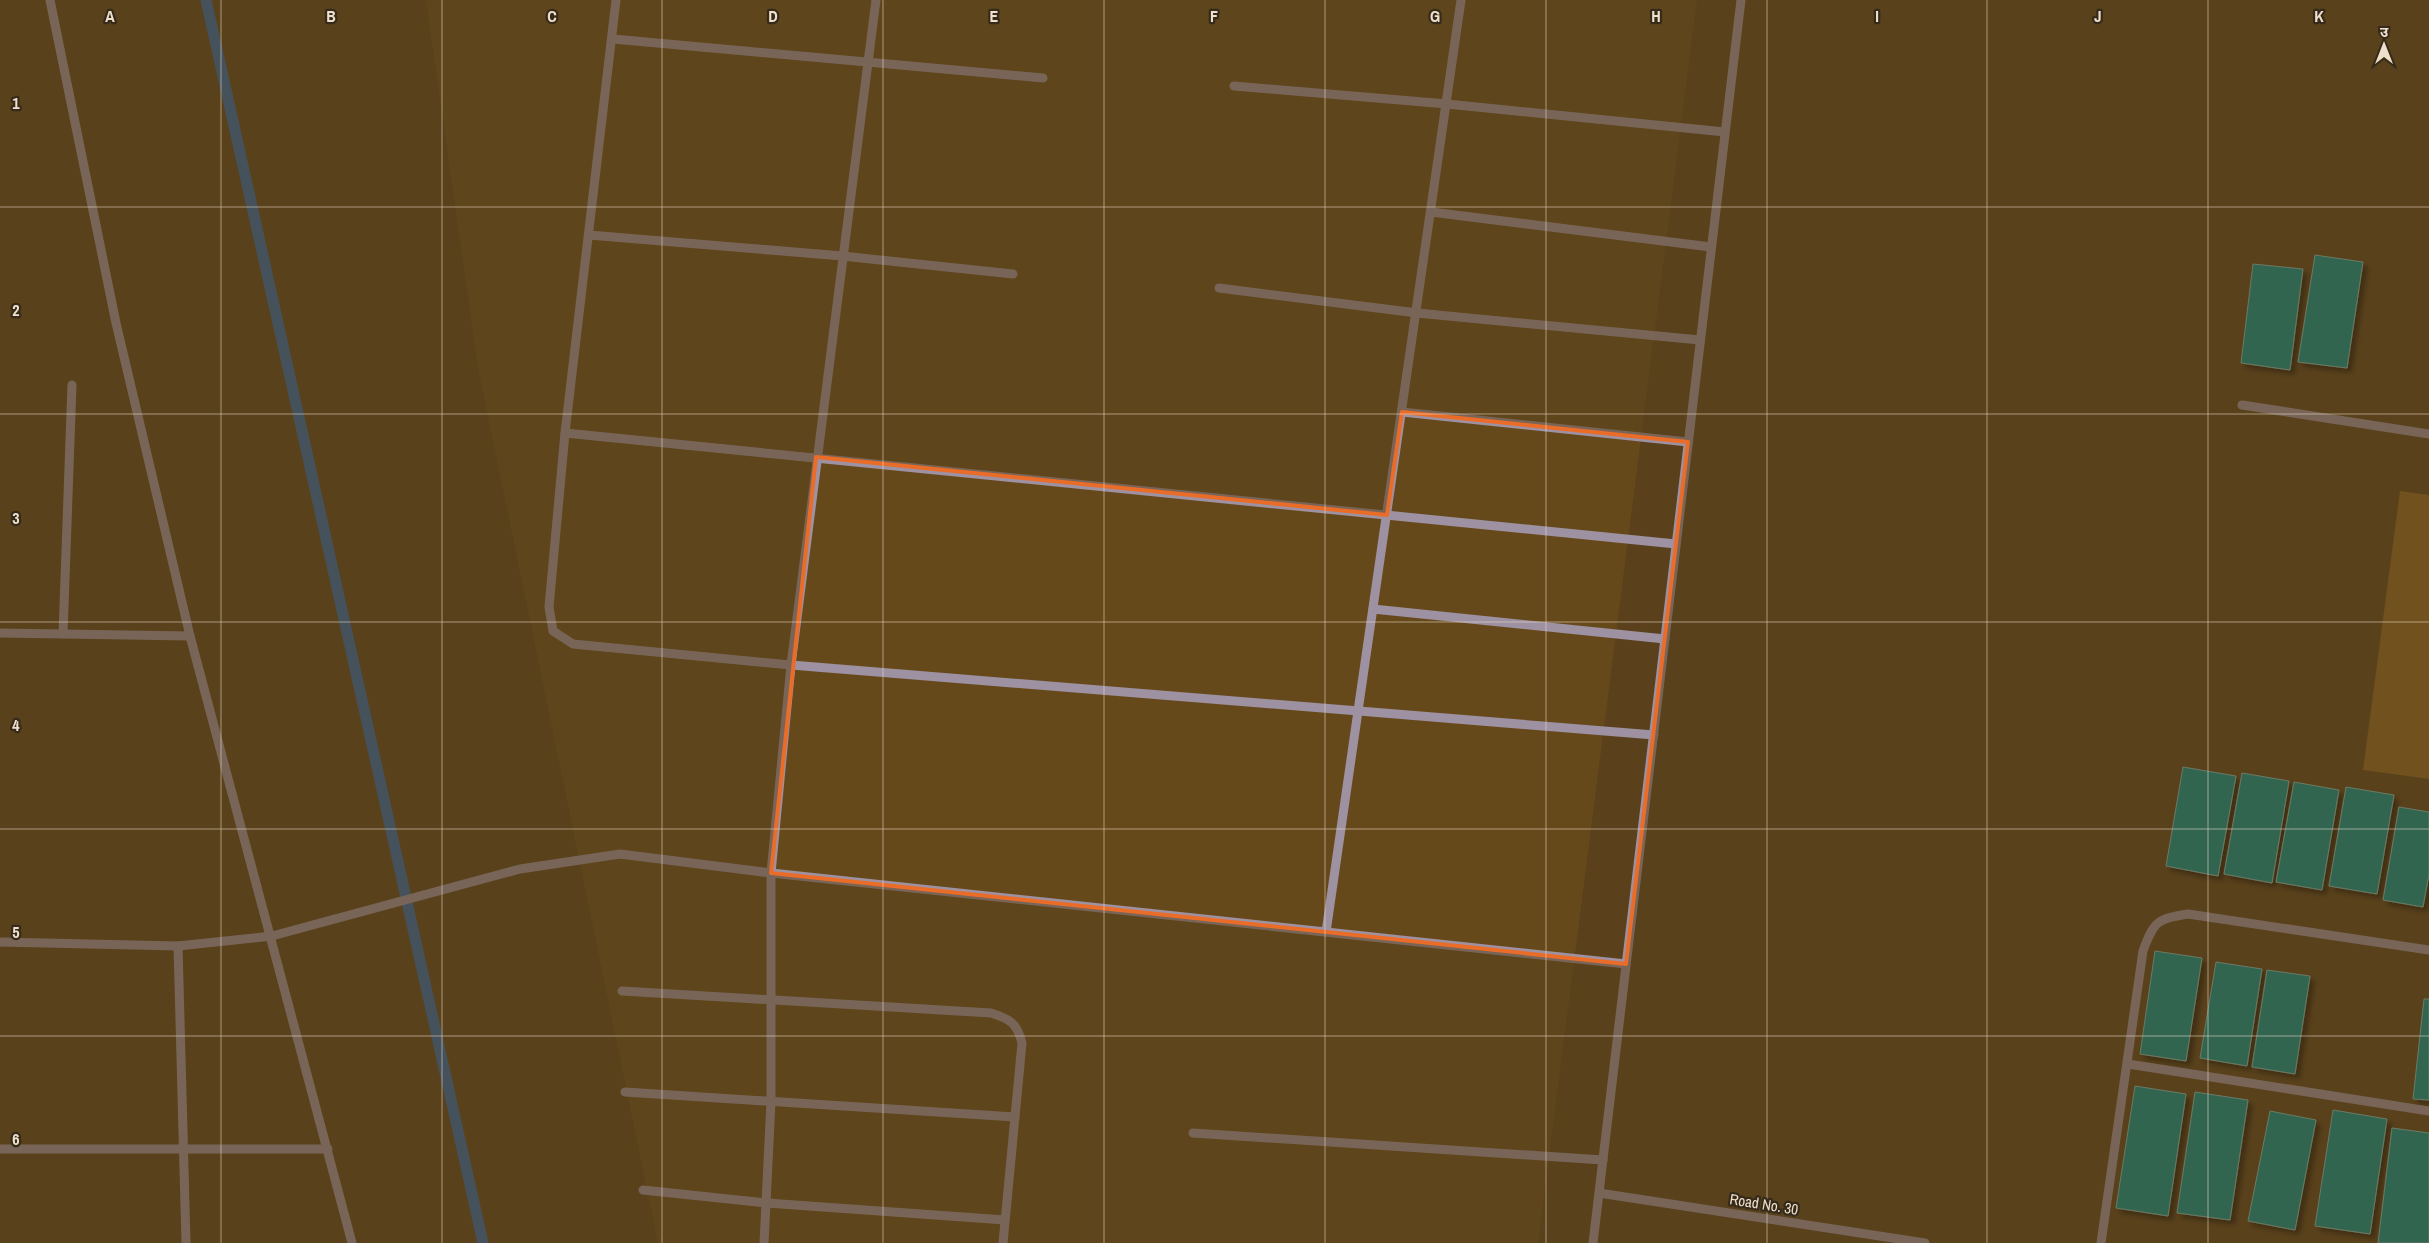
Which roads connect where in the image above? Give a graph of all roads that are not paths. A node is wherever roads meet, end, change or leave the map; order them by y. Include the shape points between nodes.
1 (50, 0) edge
2 (616, 0) edge
3 (876, 0) edge
4 (1461, 0) edge
5 (1741, 0) edge
6 (613, 40) junction
7 (869, 62) junction
8 (1043, 78) dead end
9 (1234, 86) dead end
10 (1447, 104) junction
11 (1725, 132) junction
12 (1431, 212) junction
13 (589, 235) junction
14 (1711, 247) junction
15 (842, 256) junction
16 (1013, 274) dead end
17 (1219, 288) dead end
18 (1417, 313) junction
19 (1700, 340) junction
20 (72, 385) dead end
21 (2242, 405) dead end
22 (1402, 412) junction
23 (566, 433) junction
24 (2429, 434) edge
25 (1688, 442) junction
26 (816, 457) junction
27 (1387, 515) junction
28 (1676, 544) junction
29 (1373, 609) junction
30 (0, 633) edge
31 (63, 634) junction
32 (190, 636) junction
33 (1665, 639) junction
34 (791, 665) junction
35 (1358, 712) junction
36 (1654, 735) junction
37 (771, 873) junction
38 (1326, 932) junction
39 (272, 936) junction
40 (0, 942) edge
41 (178, 946) junction
42 (2429, 950) edge
43 (1626, 964) junction
44 (622, 990) dead end
45 (771, 1000) junction
46 (2128, 1064) junction
47 (625, 1092) dead end
48 (771, 1102) junction
49 (2429, 1111) edge
50 (1014, 1117) junction
51 (1193, 1133) dead end
52 (0, 1149) edge
53 (328, 1149) junction
54 (184, 1150) junction
55 (1603, 1160) junction
56 (643, 1190) dead end
57 (1599, 1193) junction
58 (767, 1203) junction
59 (1005, 1220) junction
60 (186, 1243) edge
61 (352, 1243) edge
62 (764, 1243) edge
63 (1003, 1243) edge
64 (1592, 1243) edge
65 (1925, 1243) edge
66 (2101, 1243) edge

1 - 32 street via 116,323
2 - 6 street
3 - 7 street
4 - 10 street
5 - 11 street
6 - 7 street
6 - 13 street
7 - 8 street
7 - 15 street
9 - 10 street
10 - 11 street
10 - 12 street
11 - 14 street
12 - 14 street
12 - 18 street
13 - 15 street
13 - 23 street
14 - 19 street
15 - 16 street
15 - 26 street
17 - 18 street
18 - 19 street
18 - 22 street
19 - 25 street
20 - 31 street
21 - 24 street
22 - 25 street
22 - 27 street
23 - 26 street
23 - 34 street via 549,607 553,631 573,644
25 - 28 street
26 - 27 street
26 - 34 street
27 - 28 street
27 - 29 street
28 - 33 street
29 - 33 street
29 - 35 street
30 - 31 street
31 - 32 street
32 - 39 street
33 - 36 street
34 - 35 street
34 - 37 street
35 - 36 street
35 - 38 street
36 - 43 street
37 - 38 street
37 - 39 street via 620,854 520,869
37 - 45 street
38 - 43 street
39 - 41 street
39 - 53 street
40 - 41 street
41 - 54 street
42 - 46 street via 2188,914 2165,918 2151,929 2143,951
43 - 55 street
44 - 45 street
45 - 48 street
45 - 50 street via 991,1013 1008,1018 1018,1028 1022,1043
46 - 49 street
46 - 66 street
47 - 48 street
48 - 50 street
48 - 58 street
50 - 59 street
51 - 55 street
52 - 54 street
53 - 54 street
53 - 61 street
54 - 60 street
55 - 57 street
56 - 58 street
57 - 64 street
57 - 65 street, Road No. 30
58 - 59 street
58 - 62 street
59 - 63 street

